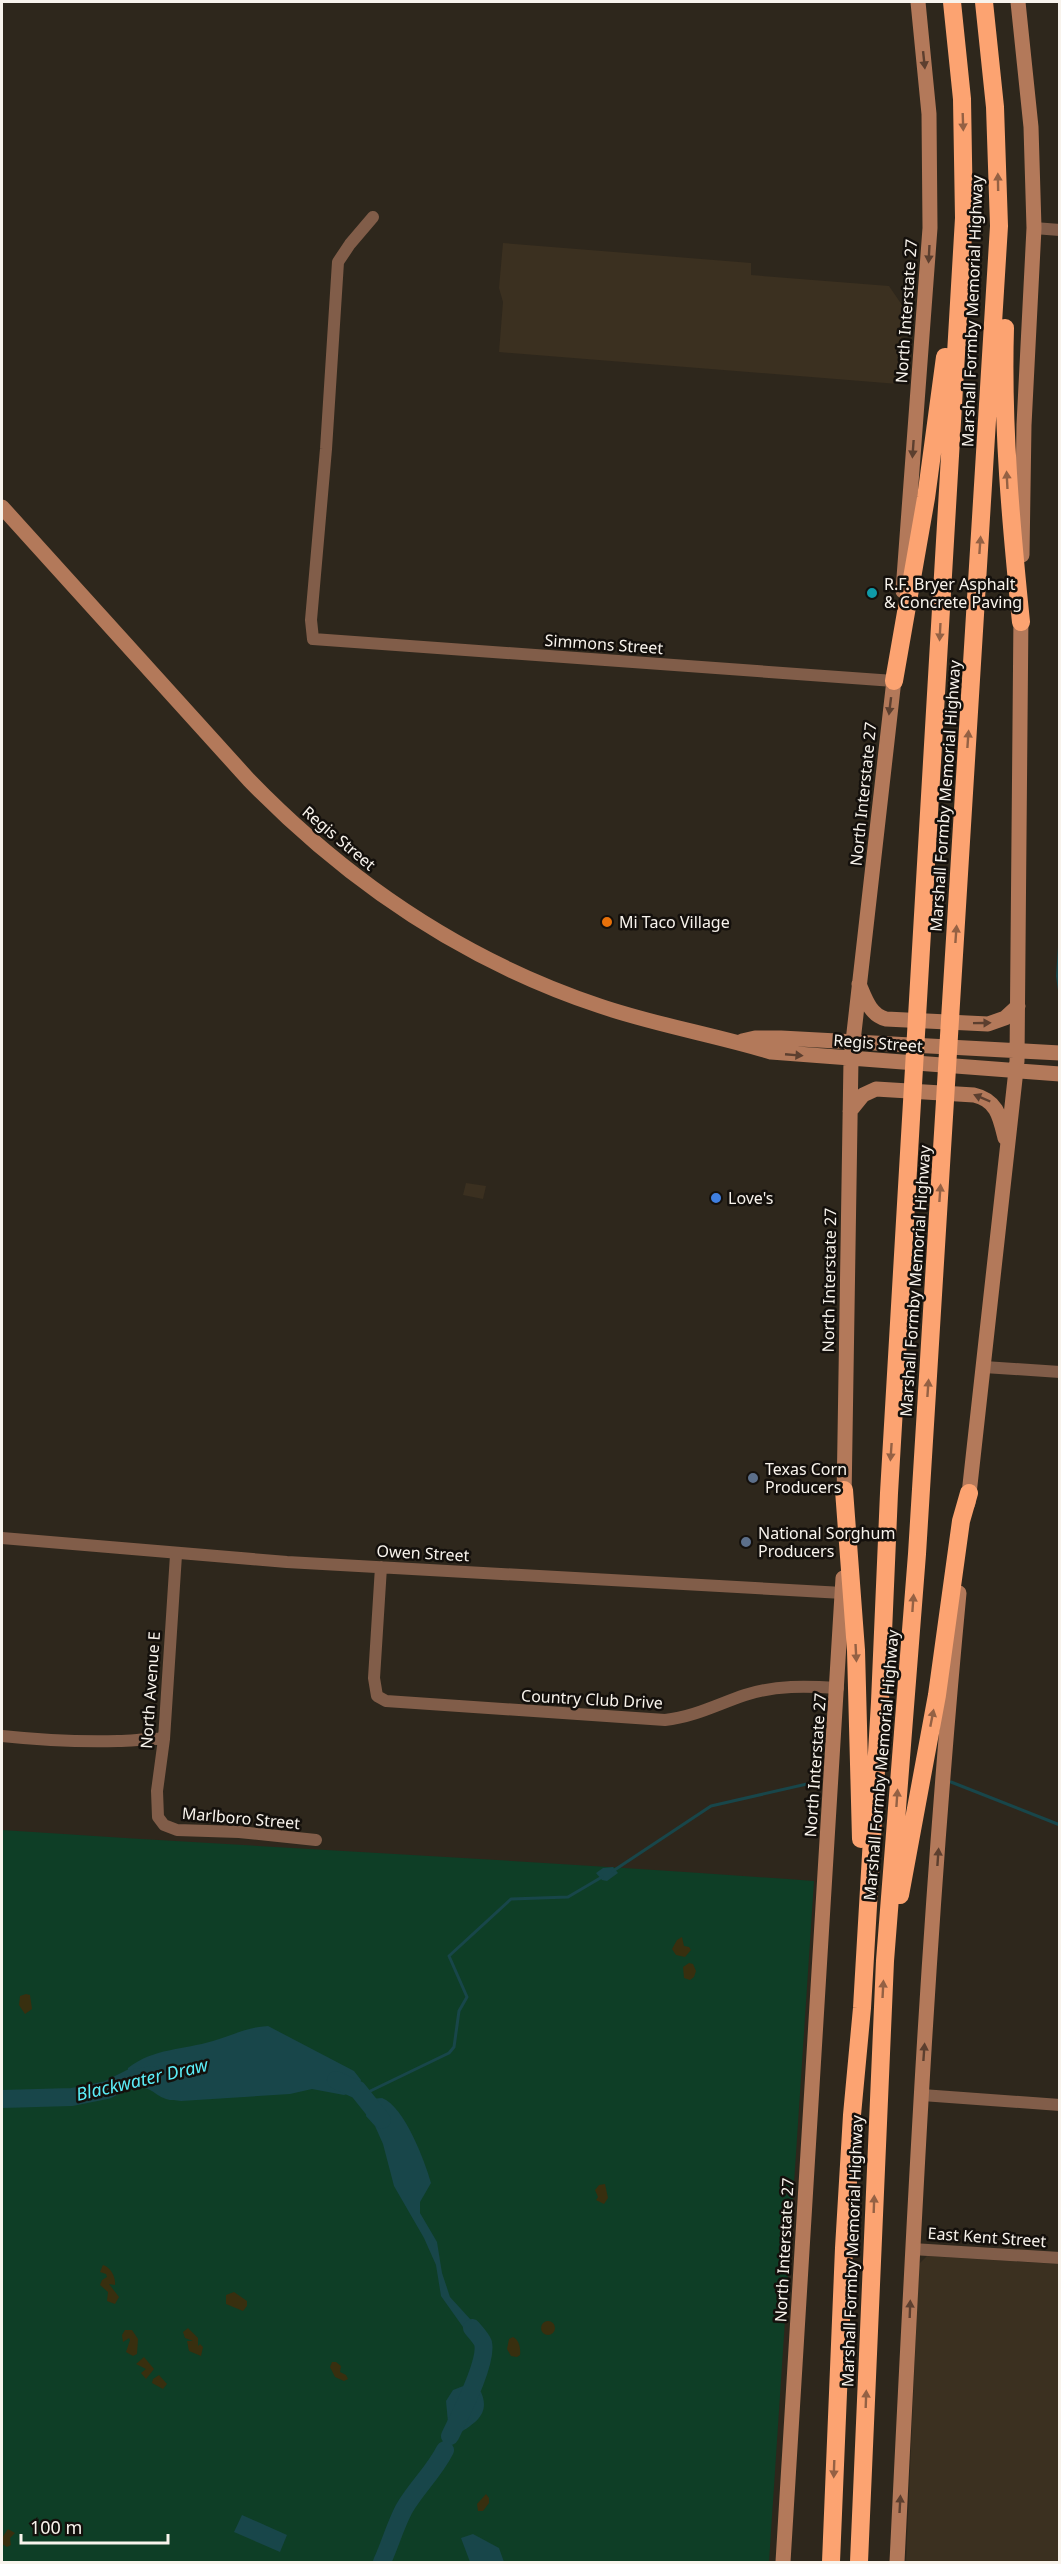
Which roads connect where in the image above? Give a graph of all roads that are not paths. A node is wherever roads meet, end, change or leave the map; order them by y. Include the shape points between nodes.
1 (918, 2) edge
2 (952, 2) edge
3 (984, 2) edge
4 (1018, 2) edge
5 (373, 217) dead end
6 (964, 218) junction
7 (999, 226) junction
8 (1034, 228) junction
9 (1059, 230) edge
10 (2, 507) edge
11 (1021, 622) junction
12 (894, 681) junction
13 (859, 984) junction
14 (1018, 1005) junction
15 (739, 1041) junction
16 (853, 1041) junction
17 (1018, 1051) junction
18 (1059, 1053) edge
19 (851, 1059) junction
20 (1016, 1071) junction
21 (1059, 1074) edge
22 (850, 1111) junction
23 (1008, 1147) junction
24 (984, 1367) junction
25 (1059, 1372) edge
26 (844, 1490) junction
27 (969, 1493) junction
28 (2, 1538) edge
29 (176, 1555) junction
30 (381, 1568) junction
31 (843, 1593) junction
32 (838, 1688) junction
33 (2, 1736) edge
34 (164, 1739) junction
35 (164, 1825) joint
36 (316, 1840) dead end
37 (885, 1961) junction
38 (922, 2095) junction
39 (853, 2096) junction
40 (1059, 2105) edge
41 (912, 2248) junction
42 (1059, 2258) edge
43 (865, 2443) junction
44 (830, 2558) edge
45 (783, 2562) edge
46 (859, 2562) edge
47 (866, 2562) edge
48 (897, 2562) edge

1 -> 12 main road, North Interstate 27 via 929,114 930,228
2 -> 6 highway, Marshall Formby Memorial Highway via 962,99
7 -> 3 highway, Marshall Formby Memorial Highway via 995,107
4 - 8 main road via 1031,127
5 - 12 street, Simmons Street via 338,262 312,639
6 - 12 highway via 926,498
6 -> 39 highway, Marshall Formby Memorial Highway via 878,1737
11 -> 7 highway via 1007,489 1004,284
37 -> 7 highway, Marshall Formby Memorial Highway via 917,1554
8 - 9 street
8 - 11 main road via 1024,425
10 - 15 main road, Regis Street via 249,780 322,850 370,888 454,941 530,979 639,1019
11 - 14 main road
12 -> 13 main road, North Interstate 27
13 -> 14 main road via 870,1007 886,1019 988,1024 1005,1018
13 - 16 main road, North Interstate 27
14 - 17 main road
15 - 16 main road, Regis Street
15 -> 19 main road, Regis Street via 787,1055
16 - 17 main road, Regis Street
16 - 19 main road, North Interstate 27
17 - 18 main road, Regis Street
17 - 20 main road
19 - 20 main road, Regis Street
19 - 22 main road, North Interstate 27
20 - 21 main road, Regis Street
20 - 23 main road
23 -> 22 main road via 998,1111 985,1097 881,1088 863,1095
22 - 26 main road, North Interstate 27
23 - 24 main road
24 - 25 street
24 - 27 main road
26 - 31 main road, North Interstate 27
26 -> 39 highway via 861,1764 850,2060
37 -> 27 highway via 897,1918 937,1695 961,1521
38 -> 27 main road via 951,1682
28 - 29 street, Owen Street
29 - 30 street, Owen Street
29 - 34 street, North Avenue E
30 - 31 street, Owen Street
30 - 32 street, Country Club Drive via 374,1678 378,1696 386,1701 665,1720 696,1714 766,1690
31 - 32 main road, North Interstate 27
32 - 45 main road, North Interstate 27
33 - 34 street via 120,1742
34 - 35 street, North Avenue E via 157,1811
35 - 36 street, Marlboro Street via 177,1830
43 -> 37 highway, Marshall Formby Memorial Highway
38 - 40 street
38 - 41 main road
39 -> 44 highway, Marshall Formby Memorial Highway
41 - 42 street, East Kent Street
48 -> 41 main road
43 - 46 highway, Marshall Formby Memorial Highway
43 - 47 highway

